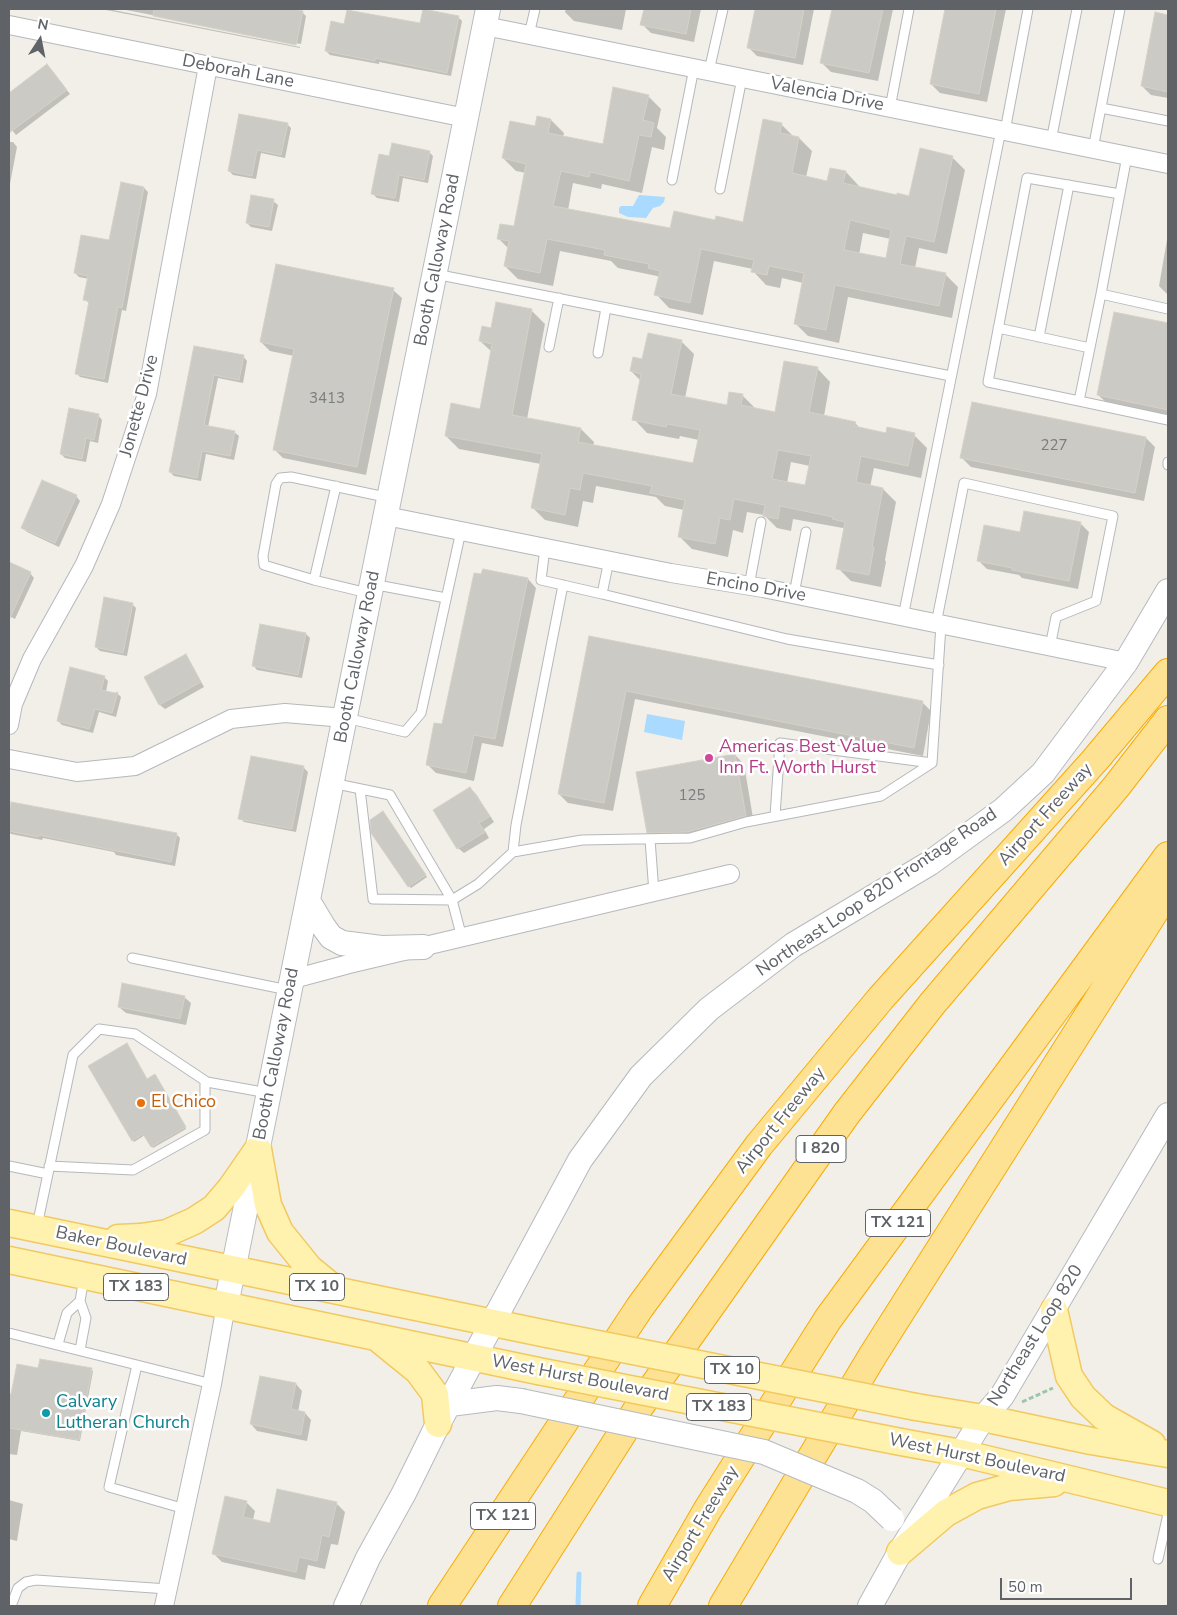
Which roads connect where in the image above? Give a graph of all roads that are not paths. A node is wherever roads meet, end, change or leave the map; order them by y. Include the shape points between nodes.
1 (534, 9) edge
2 (723, 9) edge
3 (909, 9) edge
4 (1028, 9) edge
5 (1077, 9) edge
6 (1120, 9) edge
7 (487, 17) edge
8 (9, 25) edge
9 (529, 35) junction
10 (208, 66) junction
11 (702, 70) junction
12 (742, 78) junction
13 (890, 108) junction
14 (1101, 108) junction
15 (466, 118) junction
16 (1168, 121) edge
17 (1003, 131) junction
18 (1051, 141) junction
19 (1093, 149) junction
20 (1127, 156) junction
21 (1168, 164) edge
22 (672, 180) dead end
23 (1069, 185) junction
24 (720, 189) dead end
25 (1120, 194) junction
26 (435, 274) junction
27 (1101, 294) junction
28 (559, 298) junction
29 (606, 308) junction
30 (1168, 309) edge
31 (998, 328) junction
32 (1039, 337) junction
33 (549, 347) dead end
34 (1090, 348) junction
35 (598, 353) dead end
36 (951, 376) junction
37 (1078, 401) junction
38 (1168, 420) edge
39 (336, 486) junction
40 (388, 507) junction
41 (761, 522) dead end
42 (461, 531) junction
43 (806, 532) dead end
44 (544, 548) junction
45 (609, 560) junction
46 (314, 580) junction
47 (563, 585) junction
48 (749, 586) junction
49 (371, 589) junction
50 (1168, 591) edge
51 (602, 594) junction
52 (794, 594) junction
53 (446, 598) junction
54 (903, 617) junction
55 (939, 624) junction
56 (1050, 647) junction
57 (1126, 662) junction
58 (939, 665) junction
59 (1168, 673) edge
60 (345, 718) junction
61 (1168, 720) edge
62 (9, 725) edge
63 (9, 759) edge
64 (932, 763) junction
65 (332, 784) junction
66 (360, 789) junction
67 (775, 816) junction
68 (650, 839) junction
69 (513, 852) junction
70 (1168, 856) edge
71 (730, 874) dead end
72 (1168, 890) edge
73 (654, 893) junction
74 (452, 900) junction
75 (308, 901) junction
76 (462, 938) junction
77 (423, 947) junction
78 (132, 958) dead end
79 (292, 985) junction
80 (205, 1081) junction
81 (270, 1093) junction
82 (1168, 1115) edge
83 (258, 1149) junction
84 (9, 1166) edge
85 (49, 1170) junction
86 (9, 1223) edge
87 (36, 1229) junction
88 (84, 1239) junction
89 (9, 1260) edge
90 (234, 1270) junction
91 (84, 1276) junction
92 (338, 1292) junction
93 (80, 1301) junction
94 (226, 1305) junction
95 (1054, 1310) junction
96 (493, 1323) junction
97 (9, 1333) edge
98 (377, 1337) junction
99 (58, 1344) junction
100 (80, 1350) junction
101 (474, 1358) junction
102 (137, 1365) junction
103 (212, 1384) junction
104 (444, 1414) junction
105 (983, 1418) junction
106 (961, 1453) junction
107 (1168, 1453) edge
108 (1086, 1483) junction
109 (1168, 1503) edge
110 (185, 1508) junction
111 (1168, 1514) edge
112 (900, 1552) junction
113 (1158, 1560) dead end
114 (168, 1589) junction
115 (12, 1606) edge
116 (164, 1606) edge
117 (346, 1606) edge
118 (442, 1606) edge
119 (512, 1606) edge
120 (652, 1606) edge
121 (723, 1606) edge
122 (870, 1606) edge

1 - 9 lane
2 - 11 lane
3 - 13 lane
4 - 17 lane
5 - 18 lane
6 - 14 lane
7 - 9 street, Valencia Drive
7 - 15 main road, Booth Calloway Road
8 - 10 street, Deborah Lane
9 - 11 street, Valencia Drive
10 - 15 street, Deborah Lane
10 - 62 street, Jonette Drive via 147,394 112,504 84,566 32,659 13,704
11 - 12 street, Valencia Drive
11 - 22 lane
12 - 13 street, Valencia Drive
12 - 24 lane
13 - 17 street, Valencia Drive
14 - 16 lane
14 - 19 lane
15 - 26 main road, Booth Calloway Road
17 - 18 street, Valencia Drive
17 - 36 lane
18 - 19 street, Valencia Drive
19 - 20 street, Valencia Drive
20 - 21 street, Valencia Drive
20 - 25 lane
23 - 25 lane
23 - 31 lane via 1028,178
23 - 32 lane
25 - 27 lane
26 - 28 lane
26 - 40 main road, Booth Calloway Road
27 - 30 lane
27 - 34 lane
28 - 29 lane
28 - 33 lane
29 - 35 lane
29 - 36 lane
31 - 32 lane
31 - 37 lane via 988,382
32 - 34 lane
34 - 37 lane
36 - 54 lane
37 - 38 lane
39 - 40 lane
39 - 46 lane
39 - 46 lane via 291,477 280,478 276,484 264,565
40 - 42 street, Encino Drive
40 - 49 main road, Booth Calloway Road
41 - 48 lane
42 - 44 street, Encino Drive
42 - 53 lane
43 - 52 lane
44 - 45 street, Encino Drive
44 - 47 lane via 541,580
45 - 48 street, Encino Drive
45 - 51 lane
46 - 49 lane
47 - 51 lane
47 - 69 lane
48 - 52 street, Encino Drive
49 - 53 lane
49 - 60 main road, Booth Calloway Road
50 - 57 main road, Northeast Loop 820 Frontage Road
51 - 58 lane via 787,639
52 - 54 street, Encino Drive
53 - 60 lane via 421,713 405,732
54 - 55 street, Encino Drive
55 - 56 street, Encino Drive
55 - 56 lane via 964,483 1113,516 1096,601 1056,617
55 - 58 lane
56 - 57 street, Encino Drive
57 - 96 main road, Northeast Loop 820 Frontage Road via 1044,773 1003,810 930,863 793,945 709,1009 641,1076 580,1160
58 - 64 lane
59 - 118 highway, Airport Freeway / TX 121 via 1095,760 881,998 759,1145 640,1307
60 - 63 street via 285,713 231,719 135,766 77,772
60 - 65 main road, Booth Calloway Road
61 - 119 highway, I 820 via 1116,787 932,1004 847,1114 639,1407
64 - 67 lane via 881,796
64 - 67 lane via 780,743
65 - 66 lane
65 - 75 main road, Booth Calloway Road
66 - 74 lane via 390,795
66 - 74 lane via 373,899
67 - 68 lane via 690,838
68 - 69 lane via 582,840
68 - 73 lane
69 - 74 lane via 478,884
70 - 120 highway, Airport Freeway / TX 121 via 828,1319 708,1509
71 - 73 street
72 - 121 highway via 873,1355
73 - 76 street
74 - 76 lane
75 - 77 main road via 331,937 342,943 381,948
75 - 79 main road, Booth Calloway Road
76 - 77 street
77 - 79 street
78 - 79 lane
79 - 81 main road, Booth Calloway Road
80 - 81 lane
80 - 85 lane via 205,1130 133,1170
80 - 85 lane via 135,1034 99,1029 73,1055
81 - 83 main road, Booth Calloway Road
82 - 95 main road, Northeast Loop 820
83 - 88 main road via 214,1208 194,1221 167,1233
83 - 90 main road, Booth Calloway Road
83 - 92 main road via 268,1205 280,1232 310,1268
84 - 85 lane
85 - 87 lane
86 - 87 main road, Baker Boulevard
87 - 88 main road, Baker Boulevard
88 - 90 main road, Baker Boulevard / TX 10
89 - 91 main road, Baker Boulevard / TX 183
90 - 92 main road, TX 10
90 - 94 main road, Booth Calloway Road
91 - 93 lane
91 - 94 main road, Baker Boulevard / TX 183
92 - 96 main road, TX 10
93 - 99 lane via 67,1313
93 - 100 lane via 86,1318
94 - 98 main road, West Hurst Boulevard / TX 183
94 - 103 street
95 - 105 main road, Northeast Loop 820 via 1002,1396
95 - 107 main road via 1069,1376 1084,1397 1104,1417
96 - 101 main road, Northeast Loop 820 Frontage Road
96 - 105 main road, TX 10, bridge
97 - 99 lane
98 - 101 main road, West Hurst Boulevard / TX 183
98 - 104 main road via 418,1371 435,1394
99 - 100 lane
100 - 102 lane
101 - 104 main road, Northeast Loop 820 Frontage Road
101 - 106 main road, West Hurst Boulevard / TX 183, bridge
102 - 103 lane
102 - 110 lane via 109,1487
103 - 110 street
104 - 112 main road, bridge via 497,1398 764,1452 857,1490 892,1518 901,1533
104 - 117 main road, Northeast Loop 820 Frontage Road
105 - 106 main road, Northeast Loop 820
105 - 107 main road, TX 10 via 1091,1441
106 - 108 main road, West Hurst Boulevard
106 - 112 main road, Northeast Loop 820
108 - 109 main road, West Hurst Boulevard
108 - 112 main road via 1025,1484 993,1490 946,1513
110 - 114 street
111 - 113 lane
112 - 122 main road, Northeast Loop 820
114 - 115 lane via 36,1580 18,1588
114 - 116 street

